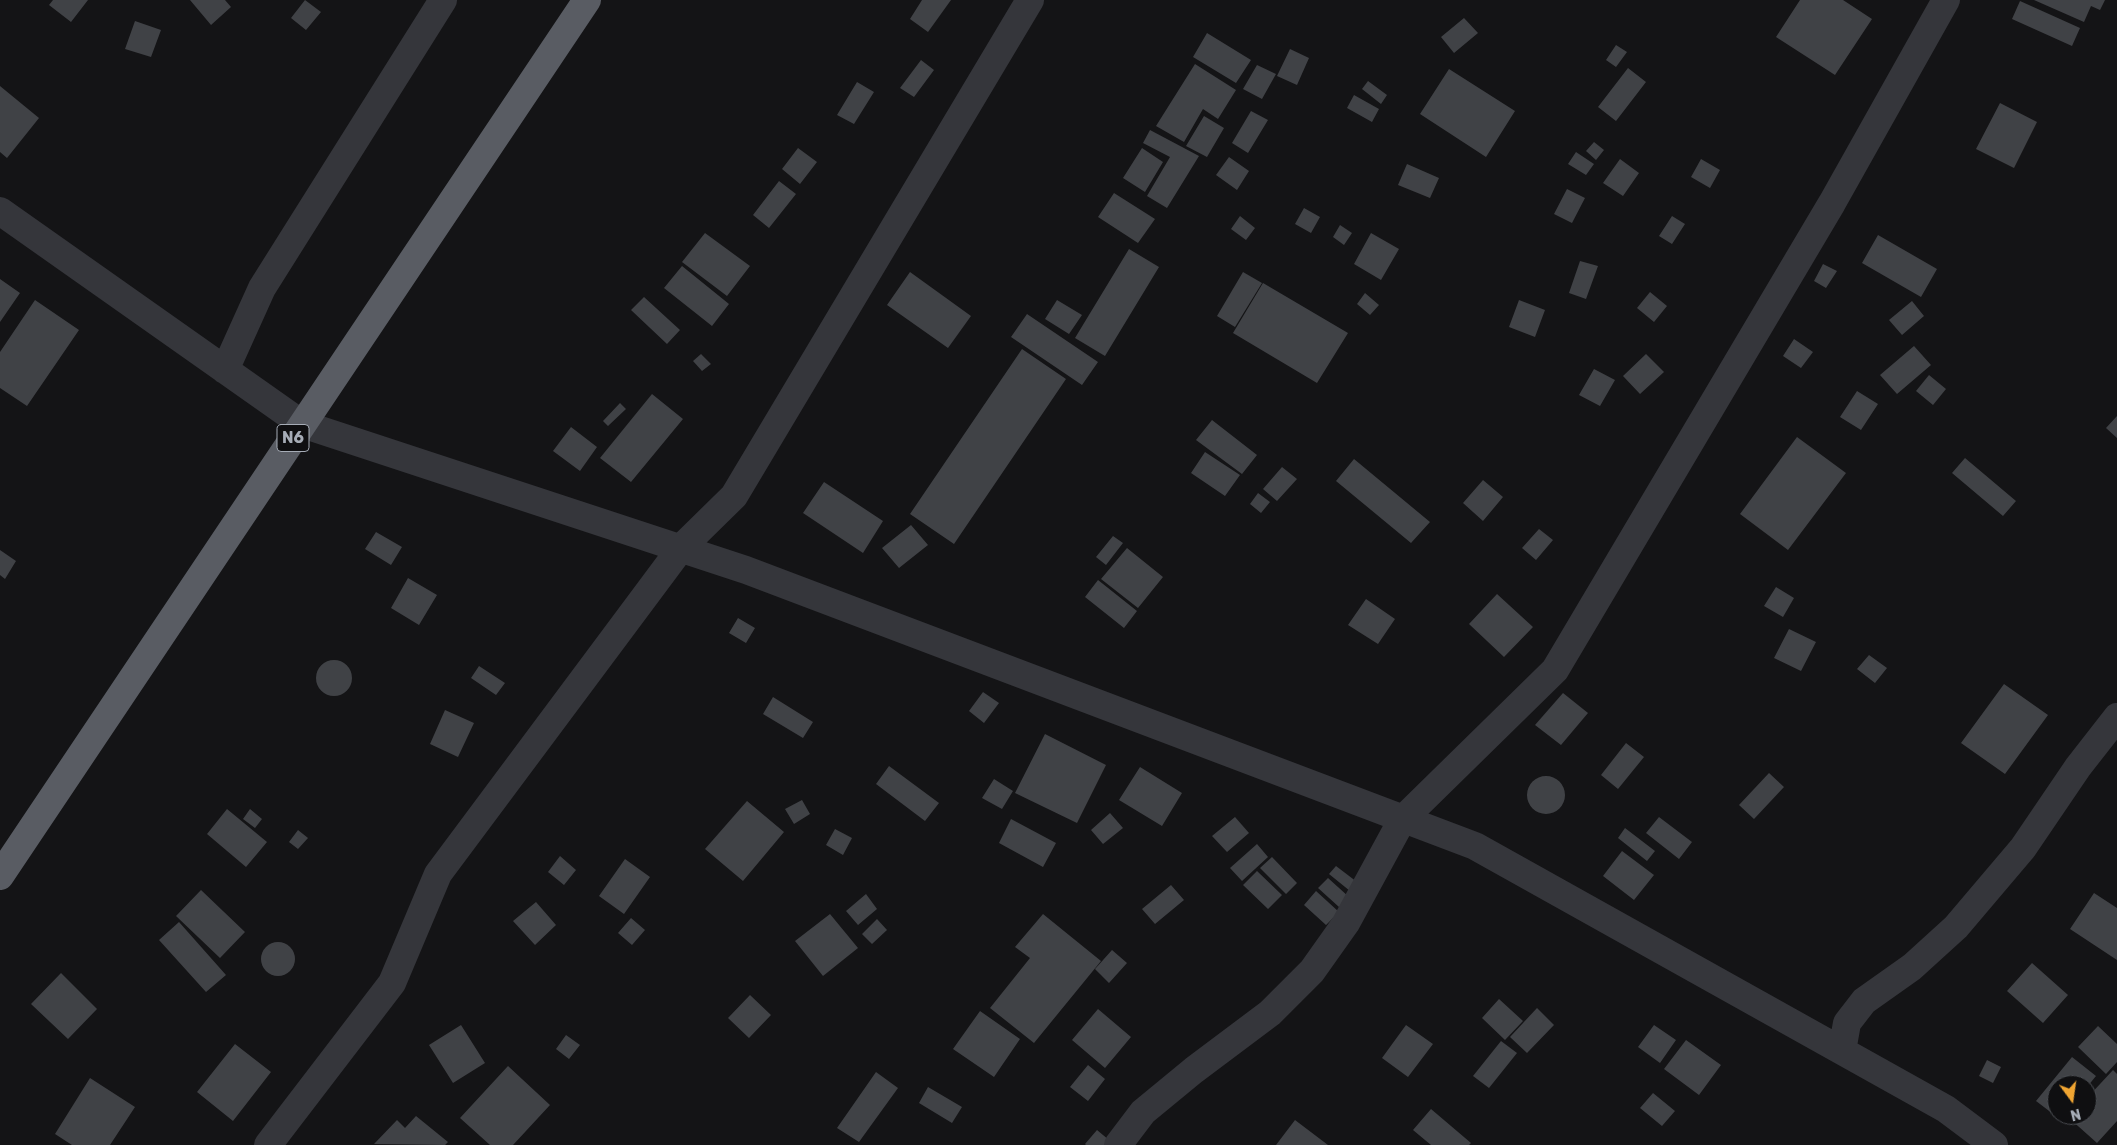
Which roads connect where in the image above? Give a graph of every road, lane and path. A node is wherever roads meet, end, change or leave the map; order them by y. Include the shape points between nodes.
1 (443, 0) edge
2 (587, 0) edge
3 (1946, 0) edge
4 (1028, 1) edge
5 (0, 211) edge
6 (225, 370) junction
7 (302, 424) junction
8 (681, 548) junction
9 (2117, 717) edge
10 (1402, 820) junction
11 (0, 876) edge
12 (1842, 1051) junction
13 (268, 1145) edge
14 (1118, 1145) edge
15 (1994, 1145) edge

1 - 6 street via 262,288
2 - 7 highway, N6
3 - 10 street via 1832,203 1555,670
4 - 8 street via 734,496
5 - 6 street
6 - 7 street
7 - 8 street
7 - 11 highway, N6
8 - 10 street
8 - 13 street via 438,874 392,983
9 - 12 street via 2078,767 2023,848 1956,927 1912,967 1864,1001 1847,1023
10 - 12 street via 1474,846
10 - 14 street via 1346,923 1312,971 1270,1013 1143,1112
12 - 15 street via 1946,1109

